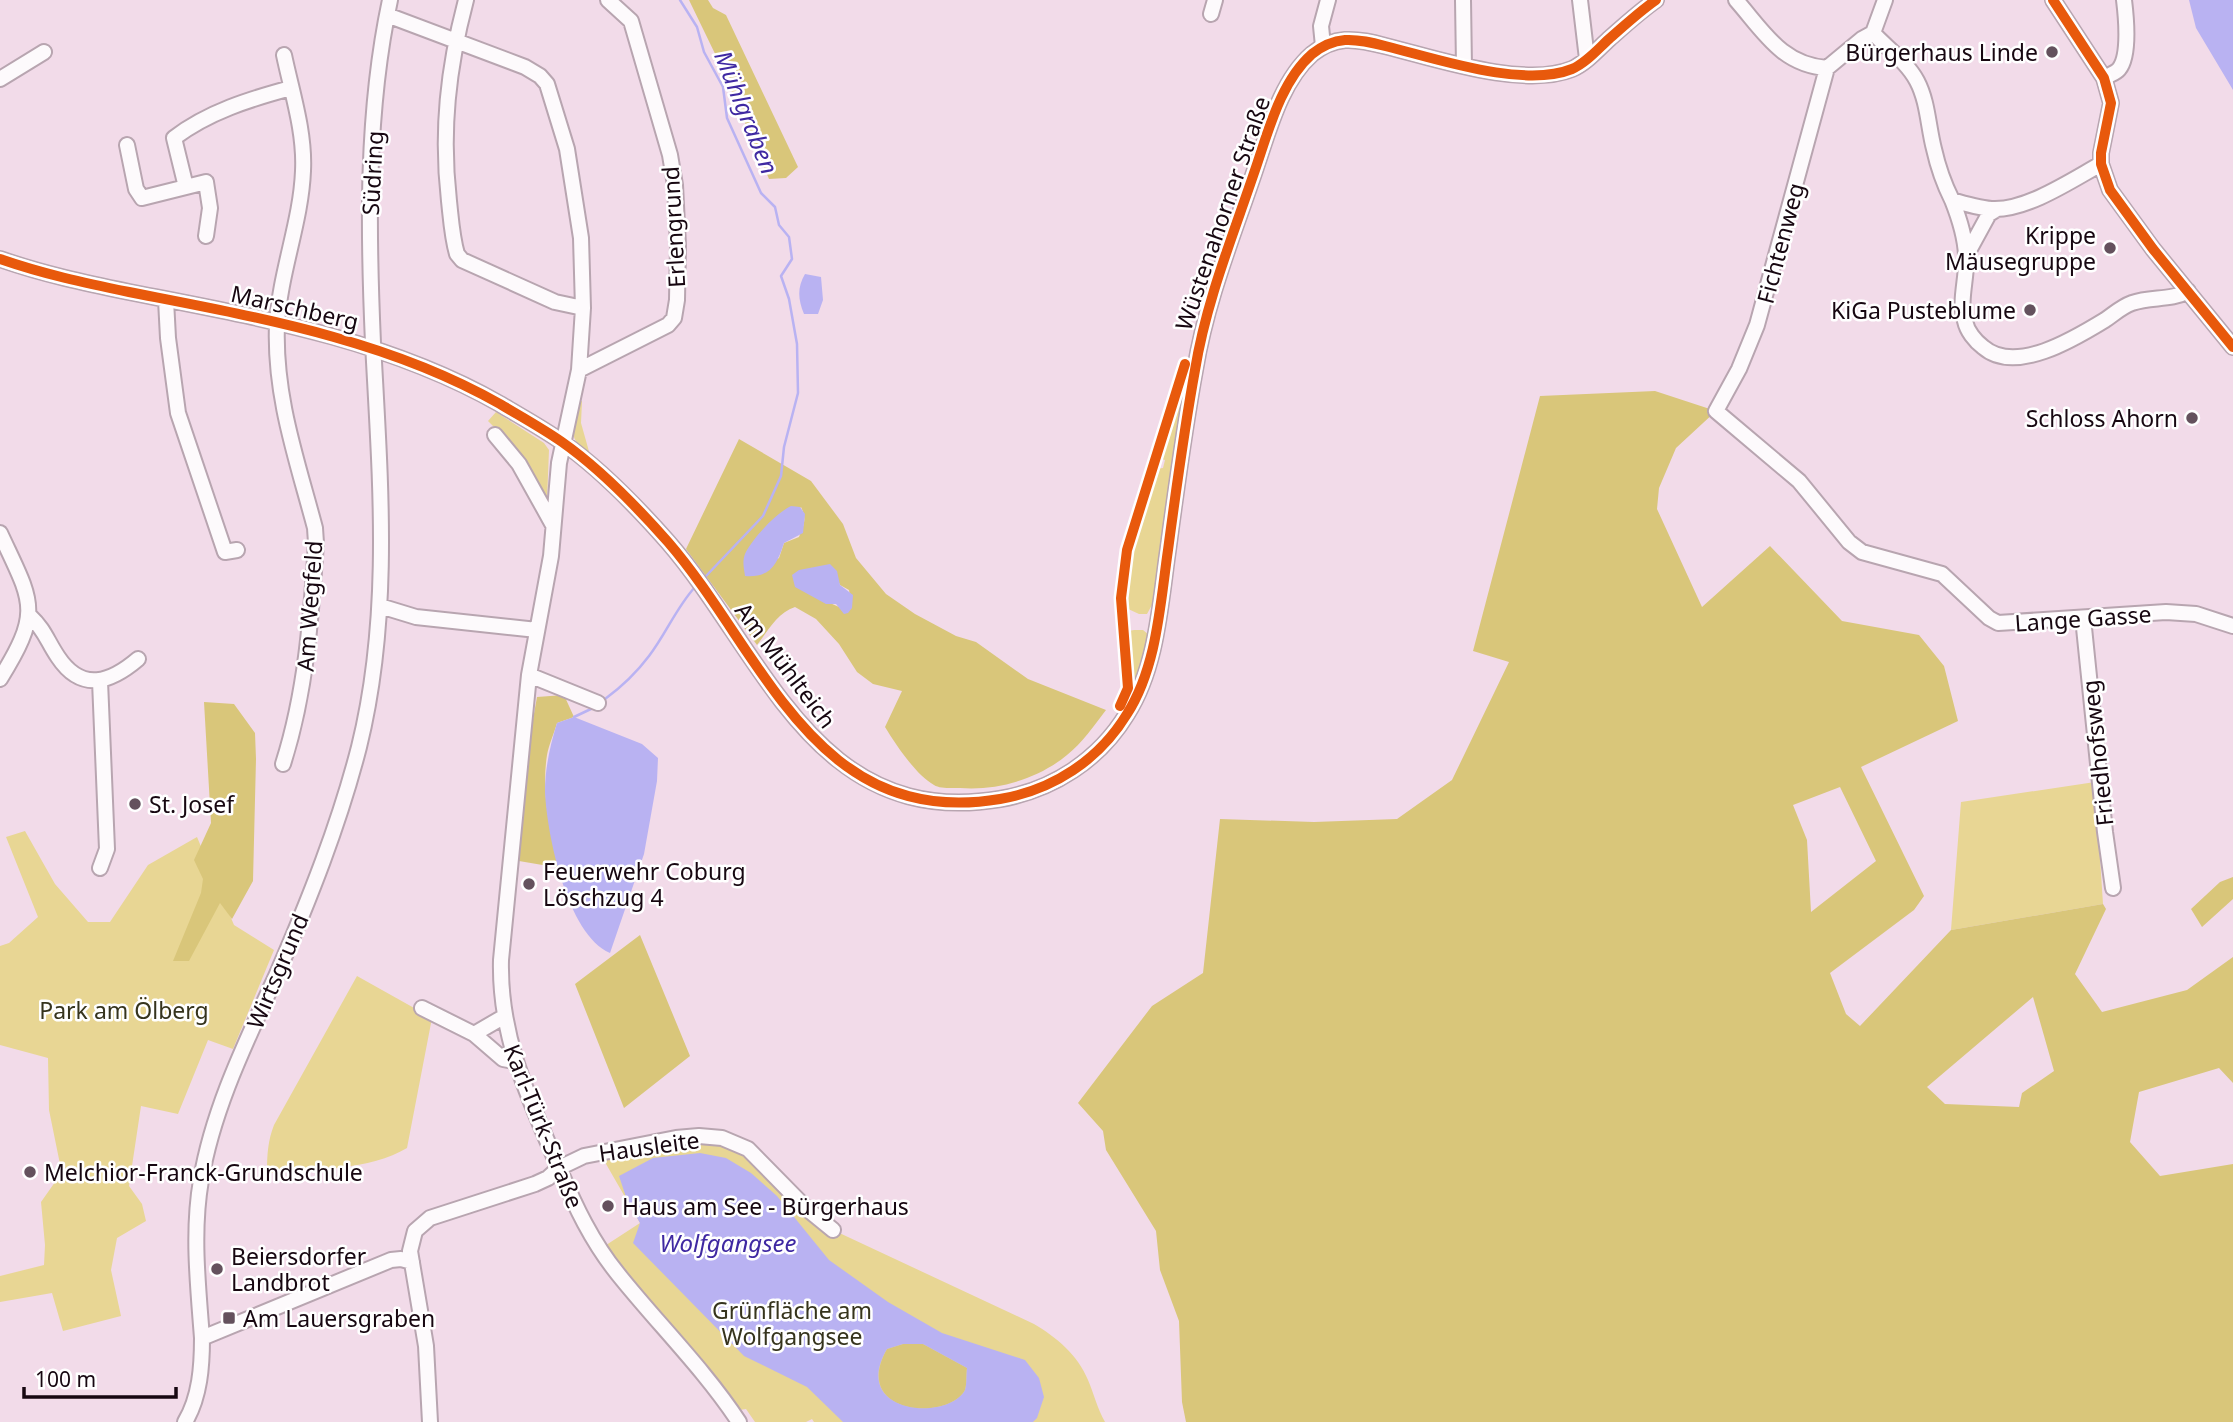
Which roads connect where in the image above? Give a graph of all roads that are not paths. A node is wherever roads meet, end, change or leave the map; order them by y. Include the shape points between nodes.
1 (390, 0) edge
2 (466, 0) edge
3 (608, 0) edge
4 (1328, 0) edge
5 (1463, 0) edge
6 (1580, 0) edge
7 (1656, 0) edge
8 (1736, 0) edge
9 (1885, 0) edge
10 (2053, 0) edge
11 (2124, 0) edge
12 (387, 15) junction
13 (1872, 33) junction
14 (455, 40) junction
15 (1323, 46) junction
16 (44, 52) dead end
17 (284, 55) dead end
18 (1587, 59) junction
19 (1464, 66) junction
20 (1828, 68) junction
21 (2104, 78) junction
22 (0, 79) edge
23 (291, 88) junction
24 (127, 145) dead end
25 (2101, 164) junction
26 (186, 187) junction
27 (1952, 201) junction
28 (1997, 209) junction
29 (206, 236) dead end
30 (1966, 256) junction
31 (0, 259) edge
32 (2188, 291) junction
33 (166, 300) junction
34 (583, 308) junction
35 (277, 323) junction
36 (2233, 347) edge
37 (374, 348) junction
38 (579, 370) junction
39 (1716, 411) joint
40 (495, 435) dead end
41 (564, 443) junction
42 (554, 527) junction
43 (0, 533) edge
44 (237, 550) dead end
45 (380, 606) junction
46 (30, 616) junction
47 (2083, 618) junction
48 (2233, 626) edge
49 (537, 630) junction
50 (138, 659) dead end
51 (529, 675) junction
52 (0, 679) edge
53 (100, 681) junction
54 (598, 702) dead end
55 (283, 764) dead end
56 (1070, 773) joint
57 (100, 868) dead end
58 (2113, 888) dead end
59 (422, 1008) dead end
60 (505, 1016) junction
61 (474, 1034) junction
62 (514, 1061) junction
63 (559, 1168) junction
64 (833, 1230) dead end
65 (412, 1262) junction
66 (202, 1338) junction
67 (191, 1419) edge
68 (430, 1422) edge
69 (739, 1422) edge

1 - 12 street, Südring
2 - 14 street
3 - 38 street, Erlengrund via 631,21 670,155 675,185 677,300 668,325
4 - 15 street via 1321,26
5 - 19 street
6 - 18 street
7 - 18 street
8 - 20 street via 1792,60
9 - 13 street
10 - 21 street
11 - 21 street via 2127,32 2122,64
12 - 14 street, Karl-Türk-Straße
12 - 37 street, Südring via 373,138 369,228
13 - 20 street
13 - 27 street via 1916,80
14 - 34 street, Karl-Türk-Straße via 525,67 540,76 552,95 576,194
14 - 34 street via 444,136 457,254 555,302
15 - 19 street via 1362,40
15 - 56 street, Wüstenahorner Straße via 1295,75 1271,125 1202,329 1144,679 1118,728
16 - 22 street
17 - 23 street, Am Wegfeld
18 - 19 street via 1571,69 1534,75
20 - 39 street, Fichtenweg via 1757,325
21 - 25 street via 2112,103
23 - 26 street via 230,107 174,138
23 - 35 street, Am Wegfeld via 302,138 303,170
24 - 26 street via 142,198
25 - 28 street via 2037,198
25 - 32 street via 2124,211
26 - 29 street via 206,182 210,208
27 - 28 street
27 - 30 street
28 - 30 street via 1989,214
30 - 32 street via 1965,322 1977,343 2000,358 2043,352 2134,302
31 - 33 street, Marschberg via 78,282
32 - 36 street
33 - 35 street, Marschberg
33 - 44 street via 178,413 225,552
34 - 38 street, Karl-Türk-Straße
35 - 37 street, Marschberg
35 - 55 street, Am Wegfeld via 281,401 316,543 306,671
37 - 41 street, Marschberg via 467,387
37 - 45 street, Wirtsgrund via 382,514
38 - 41 street, Karl-Türk-Straße
39 - 47 street, Lange Gasse via 1782,464 1862,552 1942,575 1998,623
40 - 42 street via 519,464
41 - 42 street, Karl-Türk-Straße
41 - 56 street, Am Mühlteich via 664,538 793,718 851,770 917,797 969,802 1012,797
42 - 49 street, Karl-Türk-Straße
43 - 46 street via 25,587
45 - 49 street via 416,617
45 - 66 street, Wirtsgrund via 359,746 329,847 241,1055 206,1158 196,1220
46 - 52 street via 23,639
46 - 53 street via 69,670
47 - 48 street, Lange Gasse via 2165,612 2196,614
47 - 58 street, Friedhofsweg
49 - 51 street, Karl-Türk-Straße
50 - 53 street via 121,673
51 - 54 street
51 - 60 street, Karl-Türk-Straße via 501,960
53 - 57 street via 107,849
59 - 61 street
60 - 61 street
60 - 62 street, Karl-Türk-Straße
61 - 62 street via 503,1059
62 - 63 street, Karl-Türk-Straße
63 - 64 street, Hausleite via 584,1156 650,1142 722,1138 748,1149
63 - 65 street, Hausleite via 535,1184 422,1223 412,1240
63 - 69 street, Karl-Türk-Straße via 600,1249
65 - 66 street via 391,1260
65 - 68 street via 426,1346
66 - 67 street

